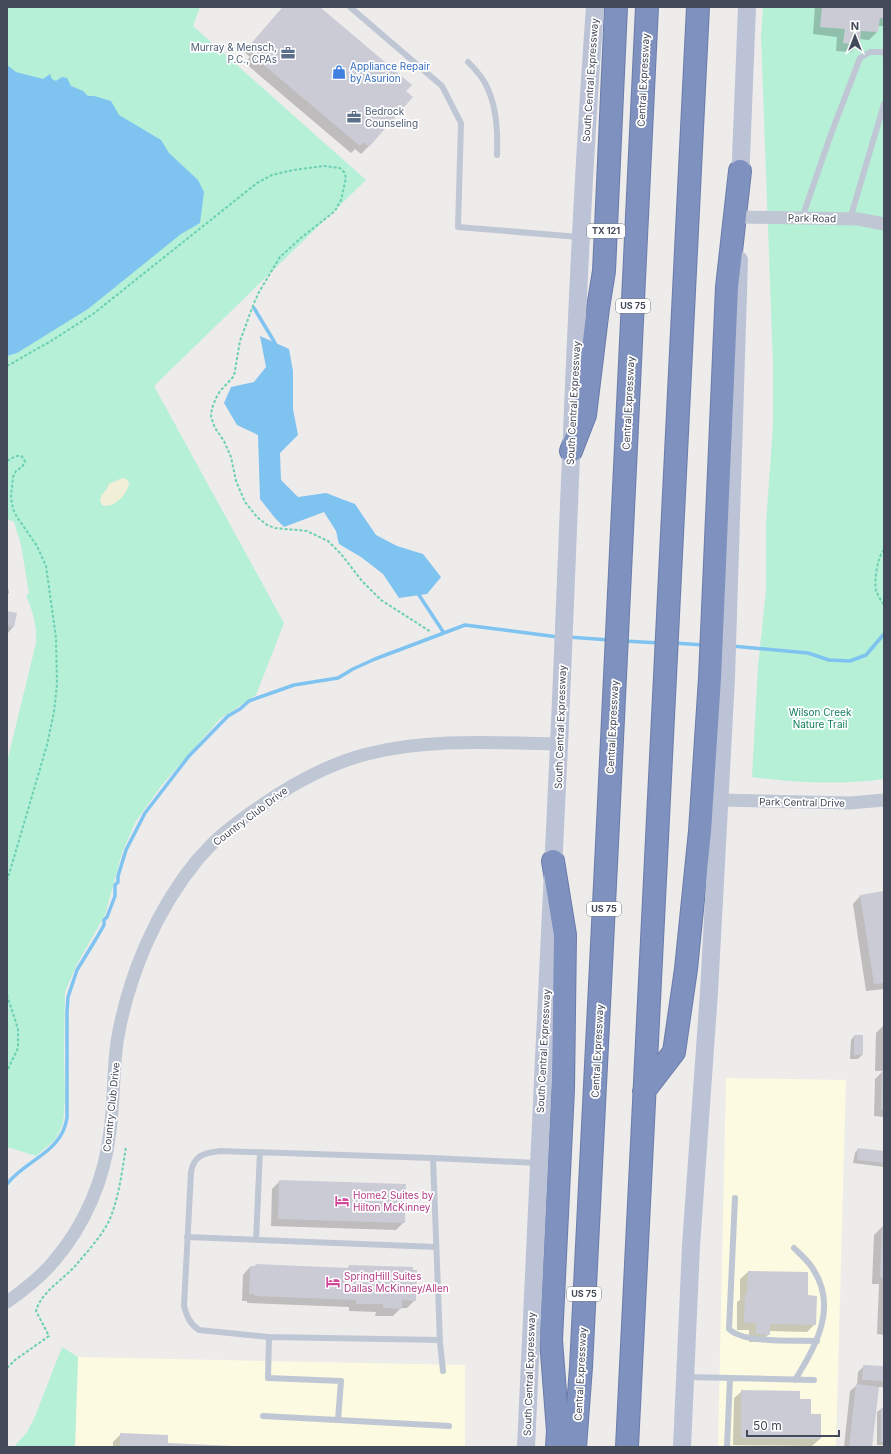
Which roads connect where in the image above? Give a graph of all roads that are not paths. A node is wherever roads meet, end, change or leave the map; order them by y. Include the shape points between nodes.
1 (350, 7) edge
2 (595, 7) edge
3 (616, 7) edge
4 (647, 7) edge
5 (698, 7) edge
6 (747, 7) edge
7 (884, 54) edge
8 (468, 62) dead end
9 (884, 104) edge
10 (497, 155) dead end
11 (740, 171) junction
12 (884, 214) edge
13 (740, 217) junction
14 (802, 218) junction
15 (854, 219) junction
16 (884, 224) edge
17 (581, 237) junction
18 (571, 451) junction
19 (720, 623) junction
20 (718, 678) junction
21 (559, 744) junction
22 (720, 800) junction
23 (884, 800) edge
24 (554, 861) junction
25 (644, 1091) junction
26 (260, 1152) junction
27 (433, 1158) junction
28 (538, 1163) junction
29 (735, 1198) dead end
30 (188, 1237) junction
31 (256, 1240) junction
32 (436, 1247) junction
33 (794, 1248) dead end
34 (7, 1302) edge
35 (269, 1337) junction
36 (440, 1340) junction
37 (817, 1341) junction
38 (443, 1371) dead end
39 (685, 1377) junction
40 (730, 1378) junction
41 (795, 1380) junction
42 (814, 1380) dead end
43 (263, 1416) dead end
44 (338, 1420) junction
45 (449, 1426) dead end
46 (526, 1447) edge
47 (557, 1447) edge
48 (575, 1447) edge
49 (627, 1447) edge
50 (682, 1447) edge
51 (727, 1447) edge

1 - 17 lane via 442,86 461,123 458,227
2 - 17 main road, South Central Expressway
3 - 18 highway, TX 121 via 604,271 585,415
4 - 48 highway, Central Expressway / US 75
5 - 25 highway
6 - 11 main road
7 - 14 lane via 870,52 860,58
8 - 10 lane via 487,86 491,97 498,132
9 - 15 lane
11 - 13 main road
11 - 19 highway via 727,287
12 - 15 street
13 - 14 street, Park Road
13 - 19 main road
14 - 15 street, Park Road
15 - 16 street, Park Road
17 - 18 main road, South Central Expressway
18 - 21 main road, South Central Expressway
19 - 20 highway
20 - 22 main road
20 - 25 highway via 686,969 674,1052
21 - 24 main road, South Central Expressway
21 - 34 street, Country Club Drive via 455,743 416,746 346,760 289,787 238,822 212,844 168,900 134,977 117,1043 108,1147 92,1199 73,1235 55,1260 32,1283
22 - 23 street, Park Central Drive via 850,803
22 - 39 main road
24 - 28 main road, South Central Expressway
24 - 47 highway via 565,935 563,1089 551,1340
25 - 49 highway
26 - 27 lane
26 - 30 lane via 210,1152 194,1161 191,1172
26 - 31 lane
27 - 28 lane
27 - 32 lane
28 - 46 main road, South Central Expressway
29 - 37 lane via 729,1329 755,1339
30 - 31 lane
30 - 35 lane via 184,1306 192,1326 214,1332
31 - 32 lane
32 - 36 lane
33 - 37 lane via 811,1265 823,1293 821,1332
35 - 36 lane
35 - 44 lane via 268,1378 341,1380
36 - 38 lane
37 - 41 lane
39 - 40 lane
39 - 50 main road
40 - 41 lane
40 - 51 lane
41 - 42 lane
43 - 44 lane
44 - 45 lane

